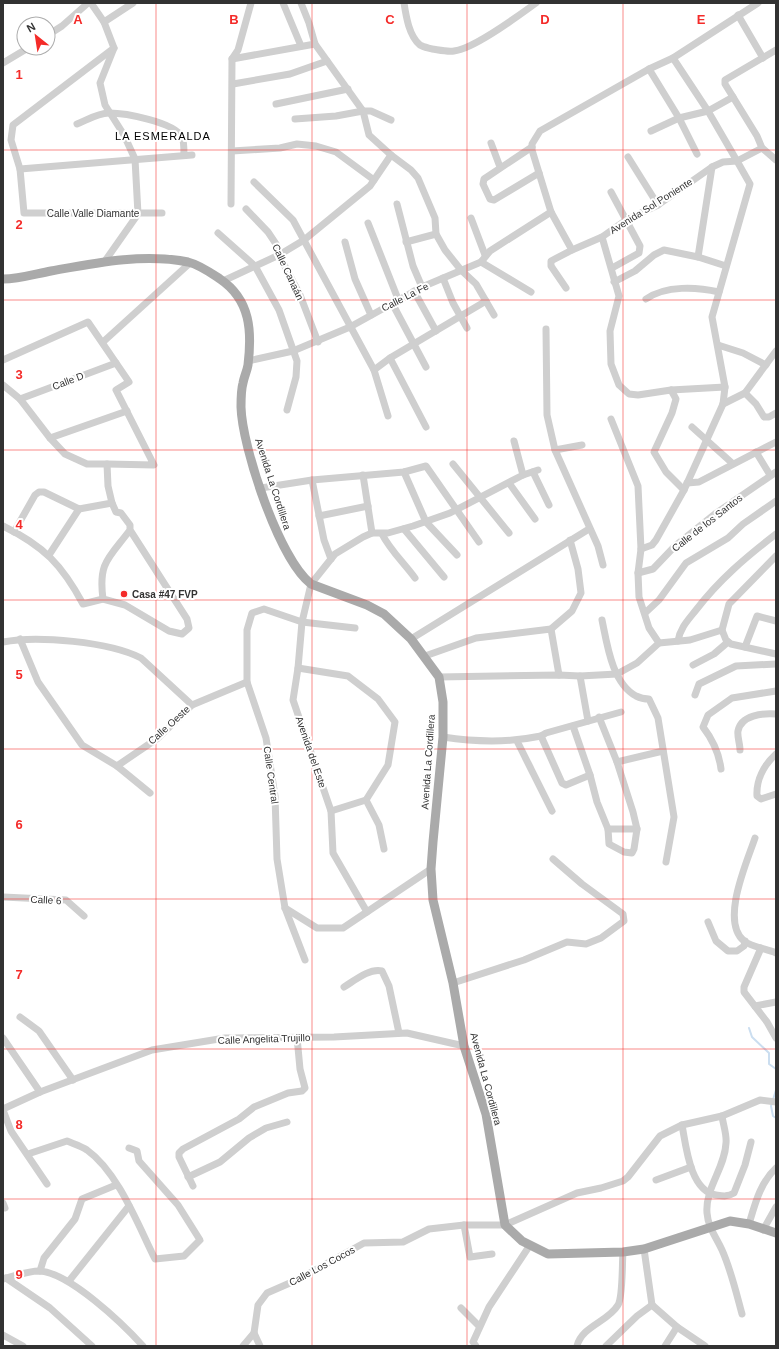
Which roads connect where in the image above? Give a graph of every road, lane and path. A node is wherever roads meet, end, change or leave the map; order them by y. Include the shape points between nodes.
1 (90, 3) edge
2 (133, 3) edge
3 (251, 3) edge
4 (283, 3) edge
5 (300, 3) edge
6 (404, 3) edge
7 (536, 3) edge
8 (758, 3) edge
9 (738, 15) junction
10 (104, 22) junction
11 (56, 30) edge
12 (315, 44) junction
13 (301, 46) junction
14 (114, 48) junction
15 (776, 50) edge
16 (16, 55) edge
17 (673, 58) junction
18 (763, 58) junction
19 (232, 59) junction
20 (327, 61) junction
21 (3, 63) edge
22 (649, 69) junction
23 (233, 84) junction
24 (348, 89) junction
25 (733, 97) junction
26 (276, 104) dead end
27 (363, 111) junction
28 (708, 111) junction
29 (109, 113) junction
30 (679, 118) junction
31 (294, 119) dead end
32 (391, 120) dead end
33 (76, 124) dead end
34 (651, 131) dead end
35 (491, 143) dead end
36 (532, 147) junction
37 (762, 148) junction
38 (232, 150) junction
39 (696, 154) dead end
40 (184, 155) junction
41 (192, 155) dead end
42 (391, 155) junction
43 (628, 157) dead end
44 (135, 159) junction
45 (776, 160) edge
46 (737, 161) junction
47 (712, 167) junction
48 (500, 168) junction
49 (20, 169) junction
50 (539, 173) junction
51 (374, 180) junction
52 (254, 182) dead end
53 (610, 192) dead end
54 (231, 204) dead end
55 (396, 204) dead end
56 (658, 205) junction
57 (246, 209) dead end
58 (162, 212) dead end
59 (551, 212) junction
60 (138, 214) junction
61 (471, 218) dead end
62 (626, 220) junction
63 (368, 223) dead end
64 (218, 233) dead end
65 (436, 234) junction
66 (602, 237) junction
67 (304, 240) junction
68 (345, 242) dead end
69 (406, 242) junction
70 (572, 250) junction
71 (279, 255) junction
72 (485, 255) junction
73 (698, 257) junction
74 (105, 261) junction
75 (190, 262) junction
76 (481, 262) junction
77 (255, 266) junction
78 (726, 266) junction
79 (612, 268) junction
80 (461, 270) junction
81 (443, 278) junction
82 (3, 279) edge
83 (223, 281) junction
84 (614, 282) junction
85 (422, 287) junction
86 (566, 288) dead end
87 (414, 291) junction
88 (531, 292) dead end
89 (719, 292) junction
90 (646, 299) dead end
91 (395, 301) junction
92 (486, 301) junction
93 (370, 315) junction
94 (460, 316) junction
95 (494, 316) dead end
96 (350, 327) junction
97 (467, 328) dead end
98 (546, 329) dead end
99 (436, 331) junction
100 (103, 342) junction
101 (318, 342) junction
102 (413, 344) junction
103 (718, 345) junction
104 (776, 350) edge
105 (293, 351) junction
106 (390, 358) junction
107 (3, 360) edge
108 (248, 362) junction
109 (116, 363) junction
110 (766, 365) junction
111 (426, 367) dead end
112 (374, 370) junction
113 (3, 384) edge
114 (725, 388) junction
115 (671, 390) junction
116 (745, 393) junction
117 (20, 400) junction
118 (723, 404) junction
119 (287, 410) dead end
120 (127, 411) junction
121 (776, 413) edge
122 (388, 416) dead end
123 (611, 419) dead end
124 (426, 427) dead end
125 (692, 427) dead end
126 (50, 438) junction
127 (707, 439) junction
128 (514, 441) dead end
129 (776, 442) edge
130 (582, 445) dead end
131 (555, 450) junction
132 (756, 452) junction
133 (732, 463) junction
134 (107, 464) junction
135 (452, 464) dead end
136 (404, 472) junction
137 (773, 473) edge
138 (363, 475) junction
139 (523, 475) junction
140 (312, 480) junction
141 (509, 483) junction
142 (686, 486) junction
143 (261, 488) junction
144 (481, 497) junction
145 (776, 501) edge
146 (112, 503) junction
147 (549, 505) dead end
148 (368, 506) junction
149 (79, 508) junction
150 (456, 510) junction
151 (319, 516) junction
152 (535, 519) dead end
153 (426, 522) junction
154 (3, 526) edge
155 (589, 528) junction
156 (404, 529) junction
157 (130, 530) junction
158 (14, 532) junction
159 (372, 533) junction
160 (509, 533) dead end
161 (382, 534) junction
162 (776, 534) edge
163 (570, 540) junction
164 (479, 542) dead end
165 (641, 549) junction
166 (49, 555) junction
167 (457, 555) dead end
168 (776, 556) edge
169 (331, 559) junction
170 (603, 565) dead end
171 (638, 573) junction
172 (444, 577) dead end
173 (415, 578) dead end
174 (311, 584) junction
175 (103, 599) junction
176 (645, 612) junction
177 (602, 620) dead end
178 (776, 621) edge
179 (302, 622) junction
180 (355, 628) dead end
181 (551, 629) junction
182 (722, 630) junction
183 (20, 638) junction
184 (411, 639) junction
185 (678, 641) junction
186 (3, 642) edge
187 (728, 642) junction
188 (659, 644) junction
189 (745, 647) junction
190 (776, 654) edge
191 (425, 656) junction
192 (776, 664) edge
193 (693, 665) dead end
194 (298, 668) junction
195 (617, 674) junction
196 (559, 675) junction
197 (580, 676) junction
198 (439, 677) junction
199 (247, 682) junction
200 (776, 691) edge
201 (694, 695) dead end
202 (192, 705) junction
203 (620, 712) dead end
204 (776, 714) edge
205 (599, 717) junction
206 (588, 721) junction
207 (573, 726) junction
208 (541, 736) junction
209 (443, 737) junction
210 (516, 741) junction
211 (740, 750) dead end
212 (663, 751) junction
213 (776, 754) edge
214 (617, 762) junction
215 (117, 766) junction
216 (721, 769) dead end
217 (590, 776) junction
218 (150, 793) dead end
219 (776, 794) edge
220 (366, 800) junction
221 (331, 811) junction
222 (552, 811) dead end
223 (608, 829) junction
224 (637, 829) junction
225 (755, 838) dead end
226 (384, 850) dead end
227 (553, 859) dead end
228 (666, 862) dead end
229 (431, 869) junction
230 (3, 897) edge
231 (285, 908) junction
232 (367, 912) junction
233 (84, 916) dead end
234 (708, 922) dead end
235 (745, 942) junction
236 (761, 948) junction
237 (776, 953) edge
238 (305, 960) dead end
239 (453, 983) junction
240 (344, 987) dead end
241 (776, 1002) edge
242 (755, 1006) junction
243 (20, 1017) dead end
244 (399, 1033) junction
245 (297, 1037) junction
246 (3, 1038) edge
247 (776, 1038) edge
248 (464, 1046) junction
249 (73, 1080) junction
250 (40, 1092) junction
251 (776, 1102) edge
252 (3, 1110) edge
253 (722, 1116) junction
254 (287, 1122) dead end
255 (682, 1125) junction
256 (751, 1142) dead end
257 (130, 1148) dead end
258 (28, 1154) junction
259 (691, 1167) junction
260 (776, 1168) edge
261 (188, 1177) junction
262 (656, 1180) dead end
263 (47, 1184) dead end
264 (116, 1184) junction
265 (193, 1186) dead end
266 (708, 1194) junction
267 (128, 1206) junction
268 (776, 1207) edge
269 (749, 1224) junction
270 (464, 1225) junction
271 (505, 1225) junction
272 (710, 1226) junction
273 (763, 1230) junction
274 (776, 1233) edge
275 (530, 1245) junction
276 (644, 1249) junction
277 (623, 1252) junction
278 (492, 1254) dead end
279 (40, 1271) junction
280 (5, 1278) edge
281 (69, 1281) junction
282 (652, 1305) junction
283 (461, 1308) dead end
284 (742, 1314) dead end
285 (479, 1326) junction
286 (677, 1327) junction
287 (254, 1333) junction
288 (3, 1335) edge
289 (23, 1346) edge
290 (92, 1346) edge
291 (143, 1346) edge
292 (243, 1346) edge
293 (260, 1346) edge
294 (476, 1346) edge
295 (577, 1346) edge
296 (606, 1346) edge
297 (666, 1346) edge
298 (705, 1346) edge

1 - 10 street
1 - 11 street
2 - 10 street
3 - 19 street via 238,50
4 - 13 street
5 - 12 street
6 - 7 street via 406,19 420,45 454,51 505,25
8 - 9 street
9 - 17 street
9 - 18 street
10 - 14 street
12 - 13 street
12 - 20 street
13 - 19 street
14 - 29 street via 100,83
14 - 49 street via 13,124 11,140
15 - 18 street
16 - 21 street
17 - 22 street
17 - 28 street
18 - 25 street via 725,80
19 - 23 street
20 - 23 street via 290,74
20 - 24 street
22 - 30 street
22 - 36 street via 540,131 534,137
23 - 38 street
24 - 26 street
24 - 27 street
25 - 28 street
25 - 37 street
27 - 31 street
27 - 32 street via 370,111
27 - 42 street via 369,135
28 - 30 street
28 - 46 street
29 - 33 street
29 - 40 street via 153,121 176,130 182,137
29 - 44 street via 124,134
30 - 34 street
30 - 39 street
35 - 48 street
36 - 48 street
36 - 50 street
37 - 45 street
37 - 46 street, Avenida Sol Poniente
38 - 51 street via 280,148 297,144 316,146 336,152
38 - 54 street
40 - 41 street
40 - 44 street
42 - 51 street
42 - 65 street via 418,178 435,218
43 - 56 street
44 - 49 street
44 - 60 street
46 - 47 street, Avenida Sol Poniente via 723,162
46 - 78 street via 750,184
47 - 56 street, Avenida Sol Poniente
47 - 73 street
48 - 50 street via 482,181 492,200
49 - 60 street, Calle Valle Diamante via 24,213
50 - 59 street
51 - 67 street
52 - 67 street via 293,220
53 - 62 street
55 - 69 street
56 - 62 street, Avenida Sol Poniente
57 - 71 street, Calle Canaán via 268,232 278,247
58 - 60 street, Calle Valle Diamante
59 - 70 street
59 - 72 street
60 - 74 street
61 - 72 street
62 - 66 street, Avenida Sol Poniente
62 - 79 street via 640,246 638,253
63 - 91 street
64 - 77 street
65 - 69 street
65 - 80 street
66 - 70 street, Avenida Sol Poniente
66 - 79 street
67 - 71 street
67 - 96 street
68 - 93 street
69 - 85 street
70 - 86 street, Avenida Sol Poniente via 551,261 550,266
71 - 77 street
71 - 101 street, Calle Canaán via 300,295
72 - 76 street
73 - 78 street
73 - 84 street via 664,250 635,271
74 - 75 main road, Avenida La Cordillera
74 - 82 main road, Avenida La Cordillera
75 - 83 main road, Avenida La Cordillera
75 - 100 street
76 - 80 street, Calle La Fe
76 - 88 street
77 - 83 street
77 - 105 street via 279,310
78 - 89 street
79 - 84 street
80 - 81 street, Calle La Fe
80 - 92 street via 476,284
81 - 85 street, Calle La Fe
81 - 94 street
83 - 108 main road, Avenida La Cordillera via 240,297 246,310 250,345
84 - 115 street via 620,296 610,331 611,364 619,385 629,394 638,395
85 - 87 street, Calle La Fe
87 - 91 street, Calle La Fe
87 - 99 street
89 - 90 street via 705,289 674,289 656,292
89 - 103 street via 712,317
91 - 93 street, Calle La Fe
91 - 102 street
92 - 94 street
92 - 95 street
93 - 96 street, Calle La Fe
94 - 97 street
94 - 99 street
96 - 101 street, Calle La Fe
96 - 112 street
98 - 131 street via 547,415
99 - 102 street
100 - 107 street via 88,322
100 - 109 street
101 - 105 street, Calle La Fe
102 - 106 street
102 - 111 street
103 - 110 street via 744,353
103 - 114 street
104 - 110 street
105 - 108 street, Calle La Fe
105 - 119 street via 297,361 296,377
106 - 112 street
106 - 124 street
108 - 143 main road, Avenida La Cordillera via 241,408
109 - 117 street, Calle D
109 - 120 street via 129,382 116,390
110 - 116 street
112 - 122 street
113 - 117 street
114 - 115 street
114 - 118 street
115 - 142 street via 676,399 654,452 666,472
116 - 118 street
116 - 121 street via 764,417
117 - 126 street
118 - 127 street
120 - 126 street
120 - 134 street via 154,465
123 - 165 street via 638,486
125 - 127 street
126 - 134 street via 65,454 79,462
127 - 133 street
127 - 142 street
128 - 139 street
129 - 132 street
130 - 131 street
131 - 155 street
132 - 133 street
132 - 137 street
133 - 142 street via 699,482
134 - 146 street
135 - 144 street
136 - 138 street
136 - 150 street via 426,466
136 - 153 street
137 - 171 street, Calle de los Santos via 675,546 653,569
138 - 140 street
138 - 148 street
139 - 141 street
139 - 147 street via 535,471
140 - 143 street
140 - 151 street
141 - 144 street
141 - 152 street
142 - 165 street via 656,540 652,545
143 - 174 main road, Avenida La Cordillera via 271,520 288,556 301,575
144 - 150 street
144 - 160 street
145 - 176 street via 728,538 686,563 659,600
146 - 149 street
146 - 157 street via 116,512 125,517 130,524
148 - 151 street
148 - 159 street
149 - 158 street via 39,492
149 - 166 street
150 - 153 street
150 - 164 street
151 - 169 street
153 - 156 street
153 - 167 street
154 - 158 street
155 - 163 street
155 - 170 street via 598,546
156 - 161 street
156 - 172 street
157 - 175 street via 105,564 101,581
157 - 175 street via 187,619 189,628 182,634 169,632 125,605
158 - 166 street
159 - 161 street
159 - 169 street via 357,540
161 - 173 street
162 - 185 street via 746,556 713,588 680,631
163 - 181 street via 581,593 572,611
163 - 184 street
165 - 171 street
166 - 175 street via 70,580 83,604
168 - 182 street via 729,604
169 - 174 street
171 - 176 street via 639,597
174 - 179 street, Avenida del Este
174 - 184 main road, Avenida La Cordillera via 384,614
176 - 188 street via 649,628
177 - 195 street
178 - 189 street via 757,616
179 - 180 street
179 - 194 street, Avenida del Este
179 - 199 street, Calle Central via 264,609 252,613 247,630
181 - 191 street via 476,638
181 - 196 street
182 - 185 street
182 - 187 street
183 - 186 street
183 - 202 street via 83,643 131,653 142,658
183 - 215 street via 38,682 82,745
184 - 191 main road, Avenida La Cordillera
185 - 188 street
187 - 189 street
187 - 193 street via 714,654
188 - 195 street via 637,663
189 - 190 street
191 - 198 main road, Avenida La Cordillera
192 - 201 street via 736,666 699,684
194 - 220 street via 348,676 378,699 395,722 388,765
194 - 221 street, Avenida del Este via 293,700
195 - 197 street
195 - 212 street via 626,688 637,697 652,703 658,718
196 - 197 street
196 - 198 street
197 - 206 street
198 - 209 main road, Avenida La Cordillera via 443,702
199 - 202 street, Calle Oeste
199 - 231 street, Calle Central via 266,738 275,796 277,859
200 - 216 street via 732,698 708,715 703,727 712,739
202 - 215 street, Calle Oeste via 158,738
203 - 205 street
204 - 211 street via 760,714 744,721 738,731
205 - 206 street
205 - 214 street
206 - 207 street
207 - 208 street
207 - 217 street
208 - 210 street
208 - 217 street via 562,783 566,785
209 - 210 street via 475,741
209 - 229 main road, Avenida La Cordillera
210 - 222 street
212 - 214 street
212 - 228 street via 674,817
213 - 219 street via 760,776 757,796 761,799
214 - 224 street
215 - 218 street
217 - 223 street
220 - 221 street
220 - 226 street via 379,825
221 - 232 street, Avenida del Este via 333,853
223 - 224 street
223 - 224 street via 611,846 632,853
225 - 235 street via 733,921 738,934
227 - 239 street via 623,914 624,921 601,938 586,944 567,942 524,960
229 - 232 street
229 - 239 main road, Avenida La Cordillera via 434,900
230 - 233 street, Calle 6 via 66,900
231 - 232 street via 317,928 343,928
231 - 238 street, Calle Central
234 - 235 street via 716,941 728,951 736,951 744,946
235 - 236 street
236 - 237 street
236 - 242 street via 744,987 744,992
239 - 248 main road, Avenida La Cordillera
240 - 244 street via 368,972 382,971 389,986
241 - 242 street
242 - 247 street
243 - 249 street via 39,1031
244 - 245 street, Calle Angelita Trujillo
244 - 248 street, Calle Angelita Trujillo
245 - 249 street, Calle Angelita Trujillo via 225,1038 152,1050
245 - 261 street via 305,1088 254,1107 239,1119 183,1149 179,1157
246 - 250 street
248 - 271 main road, Avenida La Cordillera via 486,1114
249 - 250 street, Calle Angelita Trujillo
250 - 252 street, Calle Angelita Trujillo
251 - 253 street via 760,1100
252 - 258 street via 11,1131
253 - 255 street
253 - 266 street via 726,1143 717,1177
254 - 261 street via 266,1128 249,1138 220,1162
255 - 259 street
255 - 271 street via 660,1136 623,1181 577,1193
256 - 266 street via 734,1193 725,1197
257 - 267 street via 137,1151 139,1161 178,1205 200,1240 184,1256 155,1259
258 - 263 street
258 - 264 street via 67,1141 87,1150
259 - 262 street
259 - 266 street via 700,1186
260 - 269 street via 756,1200
261 - 265 street
264 - 267 street
264 - 279 street via 82,1198 75,1220 44,1258
266 - 272 street via 707,1213
267 - 281 street
268 - 273 street
269 - 272 main road via 730,1221
269 - 273 main road
270 - 271 street, Calle Los Cocos
270 - 278 street via 470,1257
270 - 287 street, Calle Los Cocos via 430,1229 403,1242 364,1243 299,1280 267,1293 258,1305
271 - 275 main road
272 - 276 main road via 677,1240
272 - 284 street via 724,1256
273 - 274 main road
275 - 277 main road via 548,1254
275 - 285 street
276 - 277 main road
276 - 282 street
277 - 295 street via 619,1304 609,1316 582,1334
279 - 280 street
279 - 281 street
280 - 290 street via 50,1308
281 - 291 street via 123,1324
282 - 286 street
282 - 296 street
283 - 285 street
285 - 294 street via 473,1342
286 - 297 street
286 - 298 street
287 - 292 street
287 - 293 street
288 - 289 street

